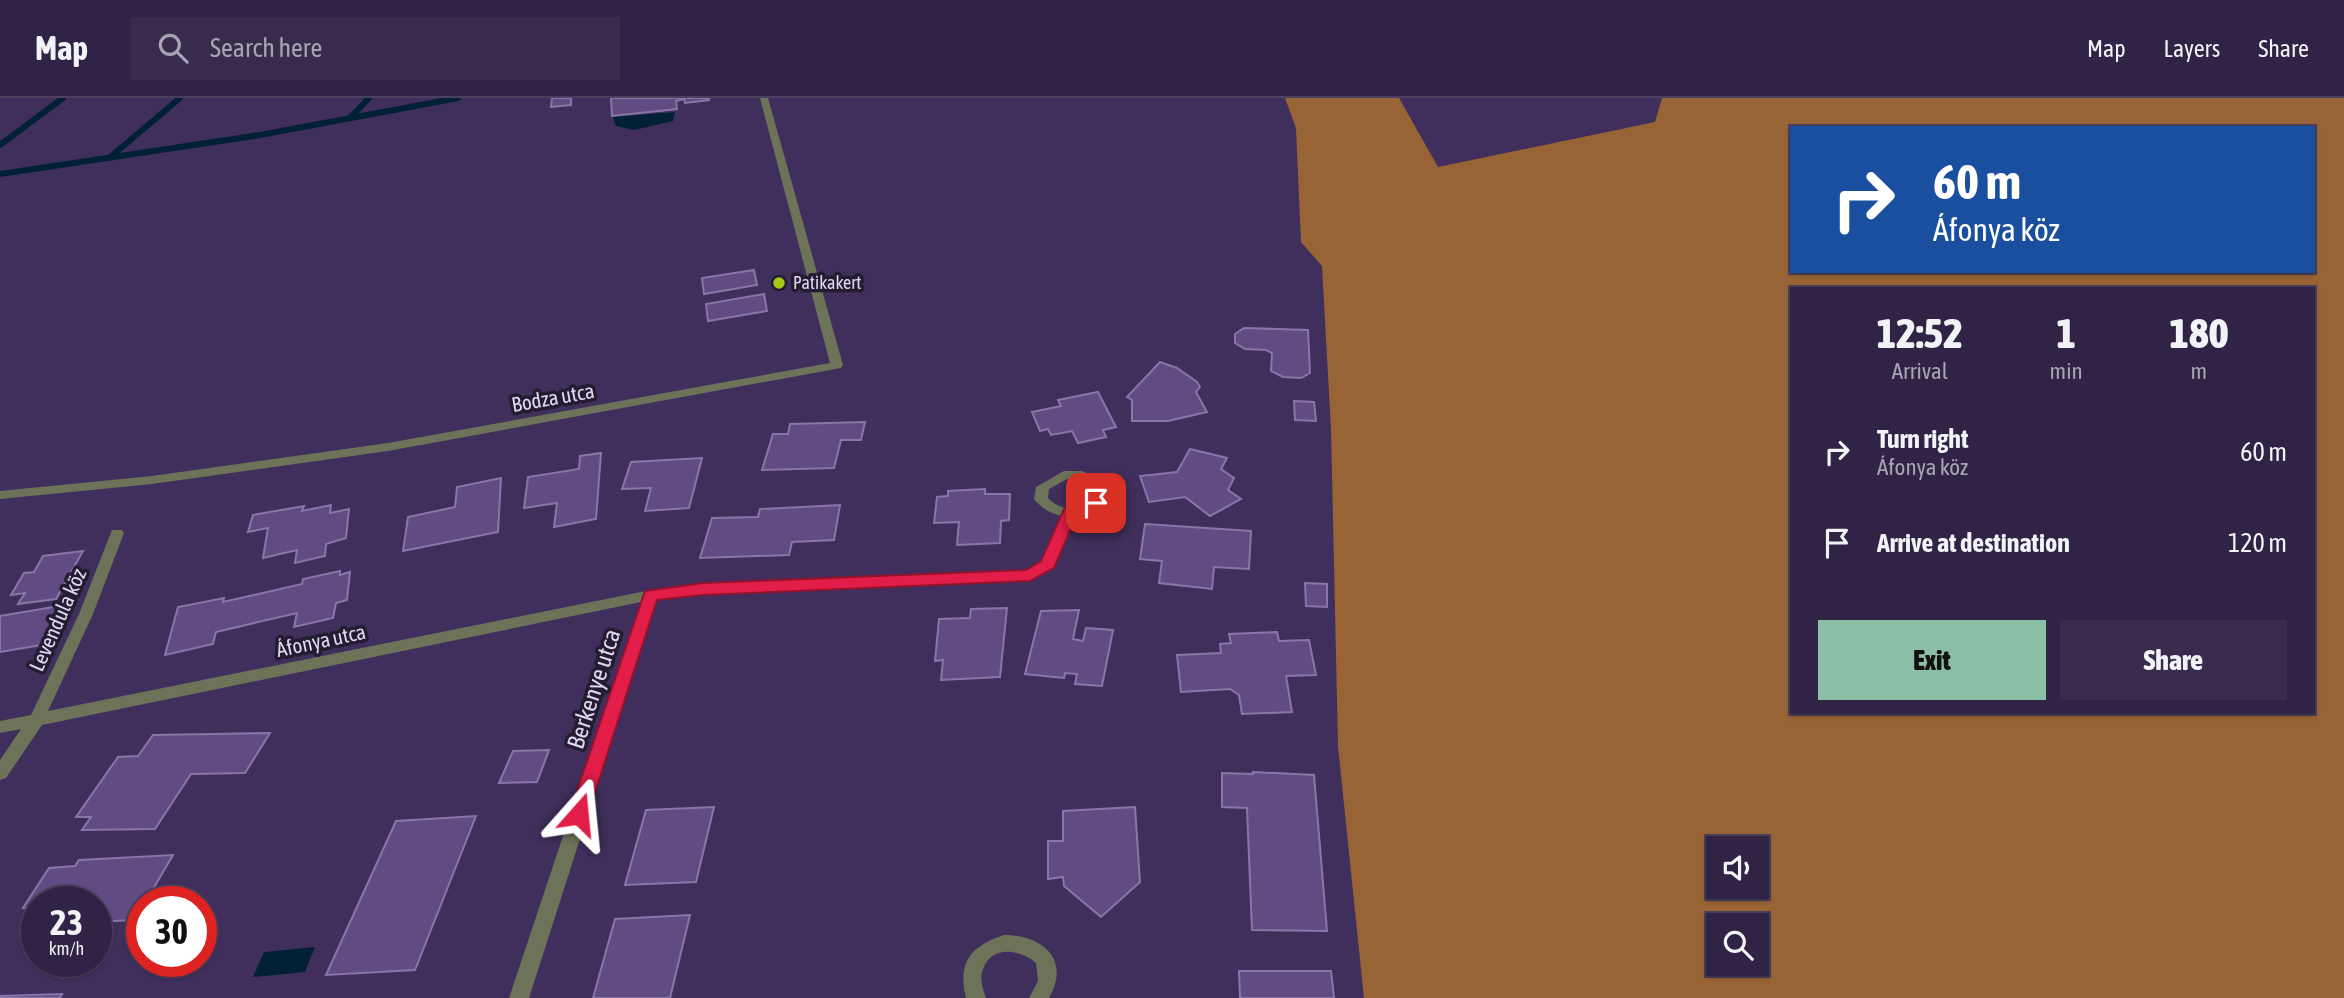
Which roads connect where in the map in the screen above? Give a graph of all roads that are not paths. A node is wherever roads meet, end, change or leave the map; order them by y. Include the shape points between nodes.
1 (764, 98) edge
2 (0, 495) edge
3 (1070, 513) dead end
4 (117, 533) dead end
5 (651, 595) junction
6 (35, 722) junction
7 (0, 727) edge
8 (0, 773) edge
9 (519, 998) edge
10 (976, 998) edge
11 (1039, 998) edge

1 - 2 street, Bodza utca via 836,365 388,447 152,480
3 - 5 street, Áfonya utca via 1048,564 1030,575
4 - 6 street, Levendula köz via 86,614
5 - 6 street, Áfonya utca
5 - 9 street, Berkenye utca
6 - 7 street, Áfonya utca
6 - 8 street, Levendula köz
10 - 11 street via 971,976 974,965 991,947 1015,942 1027,944 1045,959 1048,982

